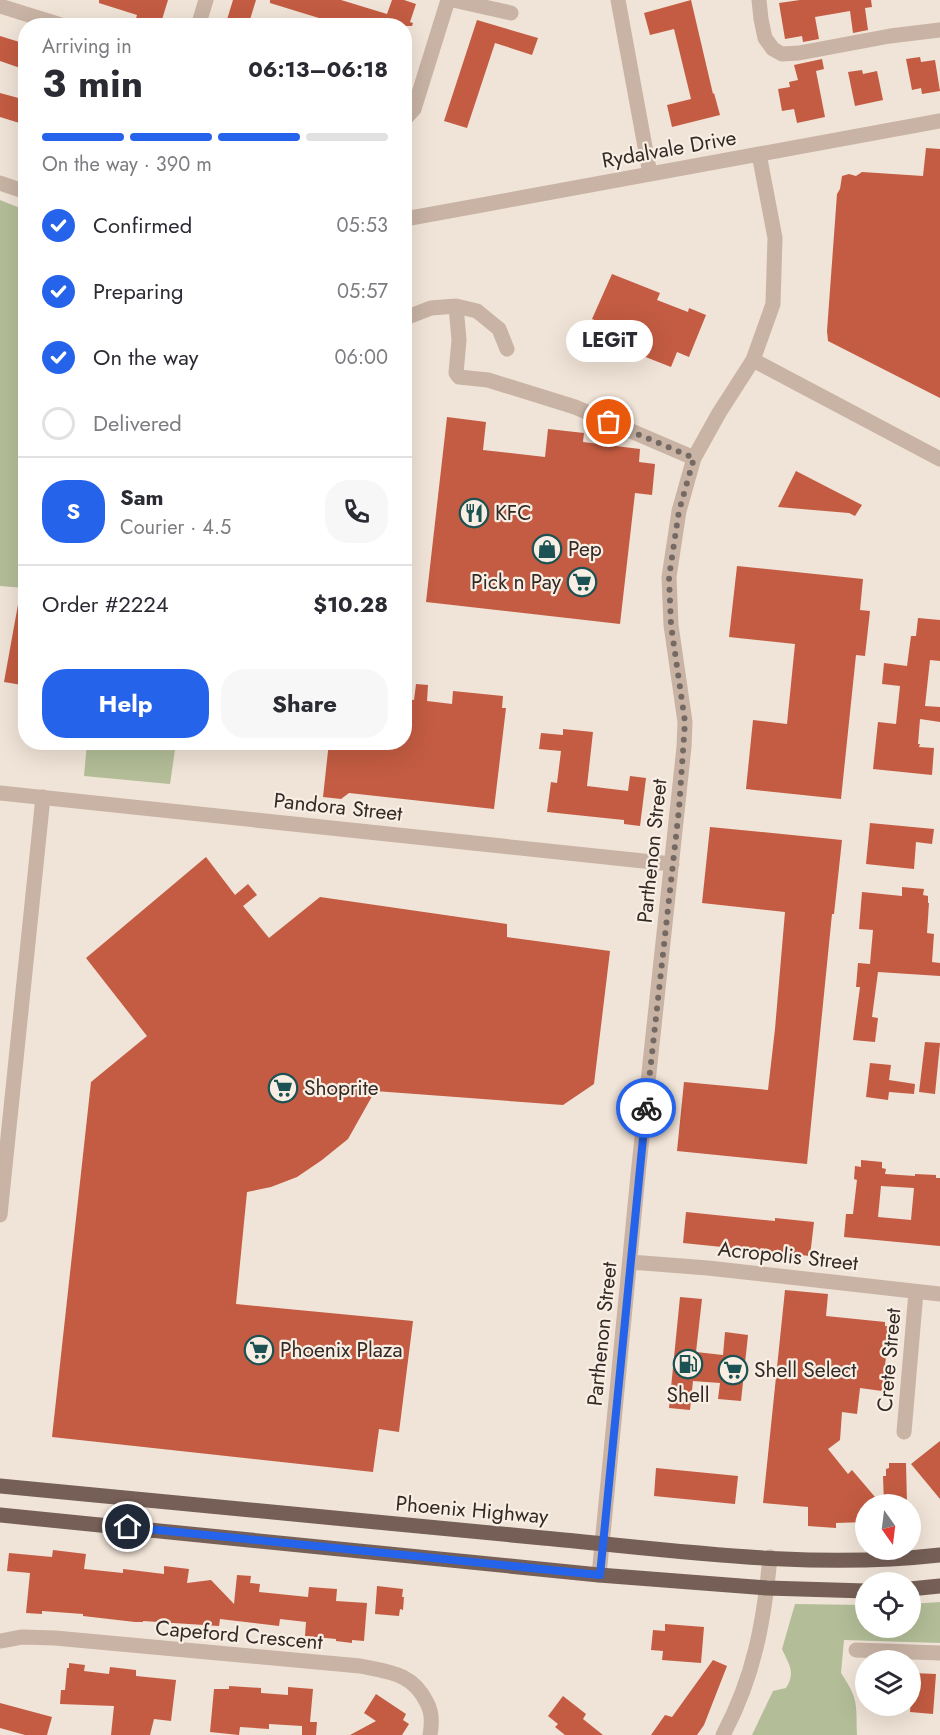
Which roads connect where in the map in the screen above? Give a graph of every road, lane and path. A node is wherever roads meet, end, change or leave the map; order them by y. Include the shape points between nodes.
1 (206, 0) edge
2 (448, 0) edge
3 (453, 0) edge
4 (618, 0) edge
5 (759, 0) edge
6 (0, 6) edge
7 (511, 13) dead end
8 (38, 18) edge
9 (200, 18) edge
10 (940, 30) edge
11 (412, 111) edge
12 (940, 121) edge
13 (759, 154) junction
14 (650, 174) junction
15 (0, 183) edge
16 (18, 189) edge
17 (412, 218) edge
18 (456, 306) junction
19 (412, 315) edge
20 (507, 349) dead end
21 (753, 360) junction
22 (694, 458) junction
23 (940, 459) edge
24 (0, 793) edge
25 (44, 797) junction
26 (672, 864) junction
27 (0, 1215) edge
28 (630, 1262) junction
29 (916, 1292) junction
30 (940, 1294) edge
31 (904, 1432) dead end
32 (0, 1486) edge
33 (0, 1515) edge
34 (603, 1544) junction
35 (940, 1555) edge
36 (770, 1557) junction
37 (600, 1575) junction
38 (940, 1586) edge
39 (767, 1588) junction
40 (921, 1588) edge
41 (855, 1590) edge
42 (0, 1641) edge
43 (921, 1652) edge
44 (940, 1653) edge
45 (430, 1735) edge
46 (723, 1735) edge

1 - 9 street
2 - 11 street
3 - 7 street
4 - 14 street
5 - 10 street via 765,38 782,54
6 - 8 street
12 - 13 street, Rydalvale Drive
13 - 14 street, Rydalvale Drive
13 - 21 street, Parthenon Street via 776,238 773,304
14 - 17 street, Rydalvale Drive
15 - 16 street
18 - 19 street via 430,308
18 - 20 street via 477,311 499,329
18 - 22 street via 459,377 488,380 575,407
21 - 22 street, Parthenon Street
21 - 23 street
22 - 26 street, Parthenon Street via 679,511 669,577 671,625 685,722
24 - 25 street, Pandora Street
25 - 26 street, Pandora Street
25 - 27 street
26 - 28 street, Parthenon Street
28 - 29 street, Acropolis Street
28 - 34 street, Parthenon Street
29 - 30 street, Acropolis Street
29 - 31 street, Crete Street
32 - 34 main road, Phoenix Highway
33 - 37 main road
34 - 36 main road, Phoenix Highway
34 - 37 street, Parthenon Street
35 - 36 main road, Phoenix Highway via 880,1561
36 - 39 street
37 - 39 main road
38 - 40 main road
39 - 41 main road
39 - 46 street via 758,1648
42 - 45 street, Capeford Crescent via 55,1638 360,1666 395,1673 413,1682 423,1694 430,1708
43 - 44 street

